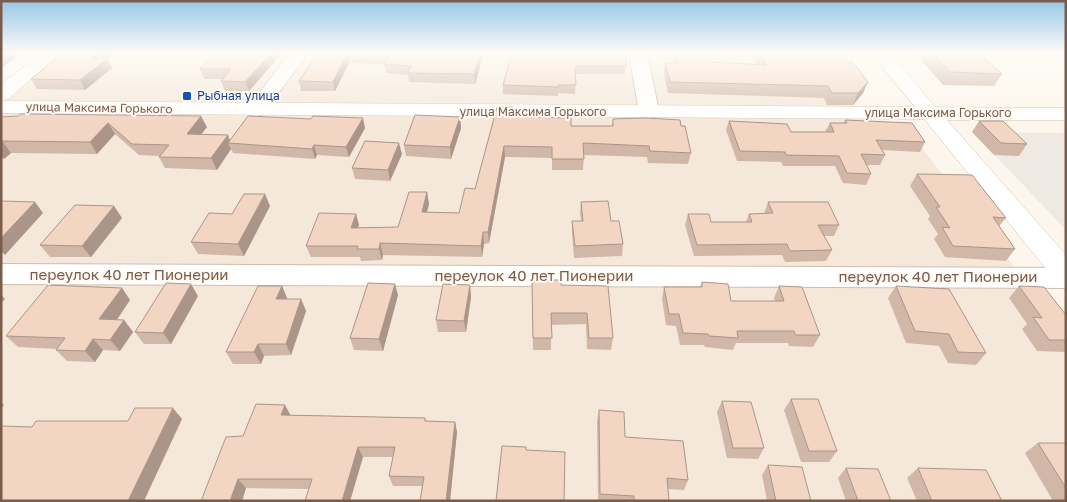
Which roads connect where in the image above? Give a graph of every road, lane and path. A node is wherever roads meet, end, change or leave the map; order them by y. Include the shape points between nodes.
1 (24, 76) edge
2 (281, 76) edge
3 (643, 76) edge
4 (900, 76) edge
5 (1, 95) edge
6 (1, 107) edge
7 (256, 110) junction
8 (650, 112) junction
9 (930, 113) junction
10 (1066, 114) edge
11 (1, 274) edge
12 (1066, 276) edge

1 - 5 main road
2 - 7 street
3 - 8 street
4 - 9 main road
6 - 7 main road, улица Максима Горького
7 - 8 main road, улица Максима Горького
8 - 9 main road, улица Максима Горького
9 - 10 main road, улица Максима Горького
9 - 12 main road
11 - 12 street, переулок 40 лет Пионерии

